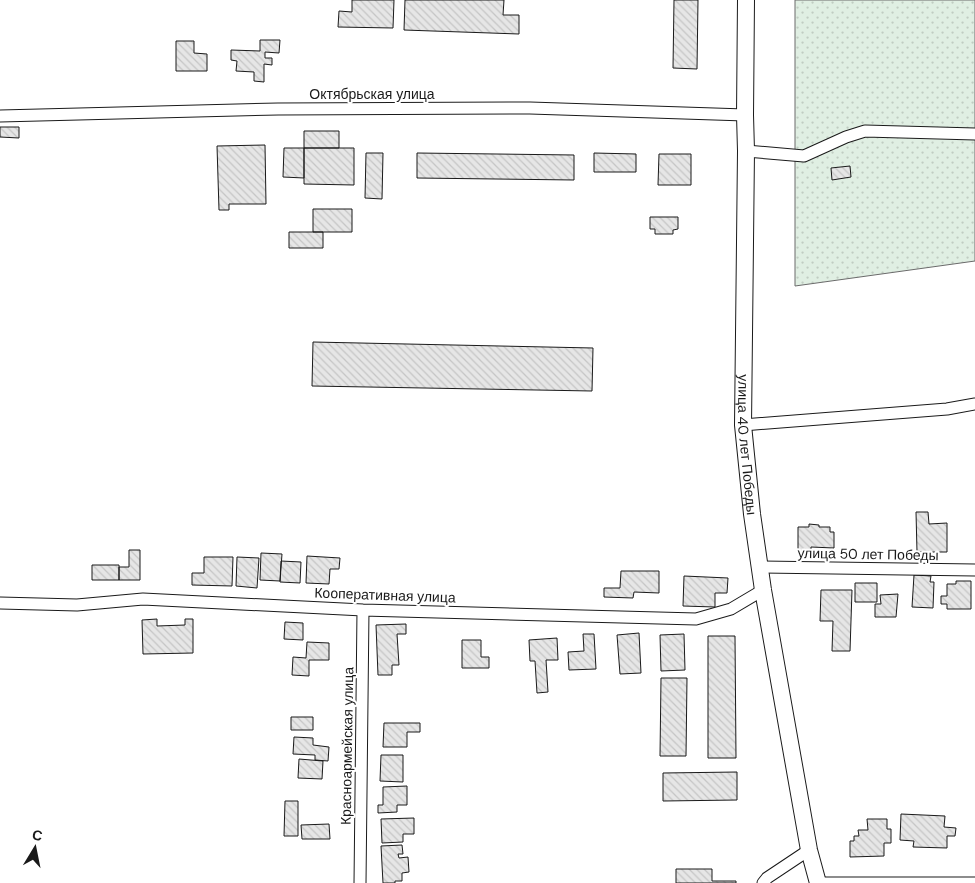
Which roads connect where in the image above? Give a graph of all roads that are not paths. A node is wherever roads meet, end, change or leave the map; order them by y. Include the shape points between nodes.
1 (746, 0) edge
2 (745, 115) junction
3 (0, 116) edge
4 (975, 134) edge
5 (746, 151) junction
6 (975, 404) edge
7 (743, 425) junction
8 (761, 567) junction
9 (975, 570) edge
10 (763, 590) junction
11 (0, 603) edge
12 (363, 610) junction
13 (809, 850) junction
14 (360, 883) edge
15 (763, 883) edge
16 (818, 883) edge
17 (975, 883) edge

1 - 2 street, улица 40 лет Победы
2 - 3 street, Октябрьская улица via 520,108 278,109
2 - 5 street, улица 40 лет Победы
4 - 5 street via 865,130 804,156
5 - 7 street, улица 40 лет Победы
6 - 7 street
7 - 8 street, улица 40 лет Победы
8 - 9 street, улица 50 лет Победы
8 - 10 street, улица 40 лет Победы
10 - 12 street, Кооперативная улица via 730,609 696,619
10 - 13 street, улица 40 лет Победы
11 - 12 street, Кооперативная улица via 77,605 143,598
12 - 14 street, Красноармейская улица
13 - 15 street
13 - 16 street, улица 40 лет Победы
16 - 17 street

